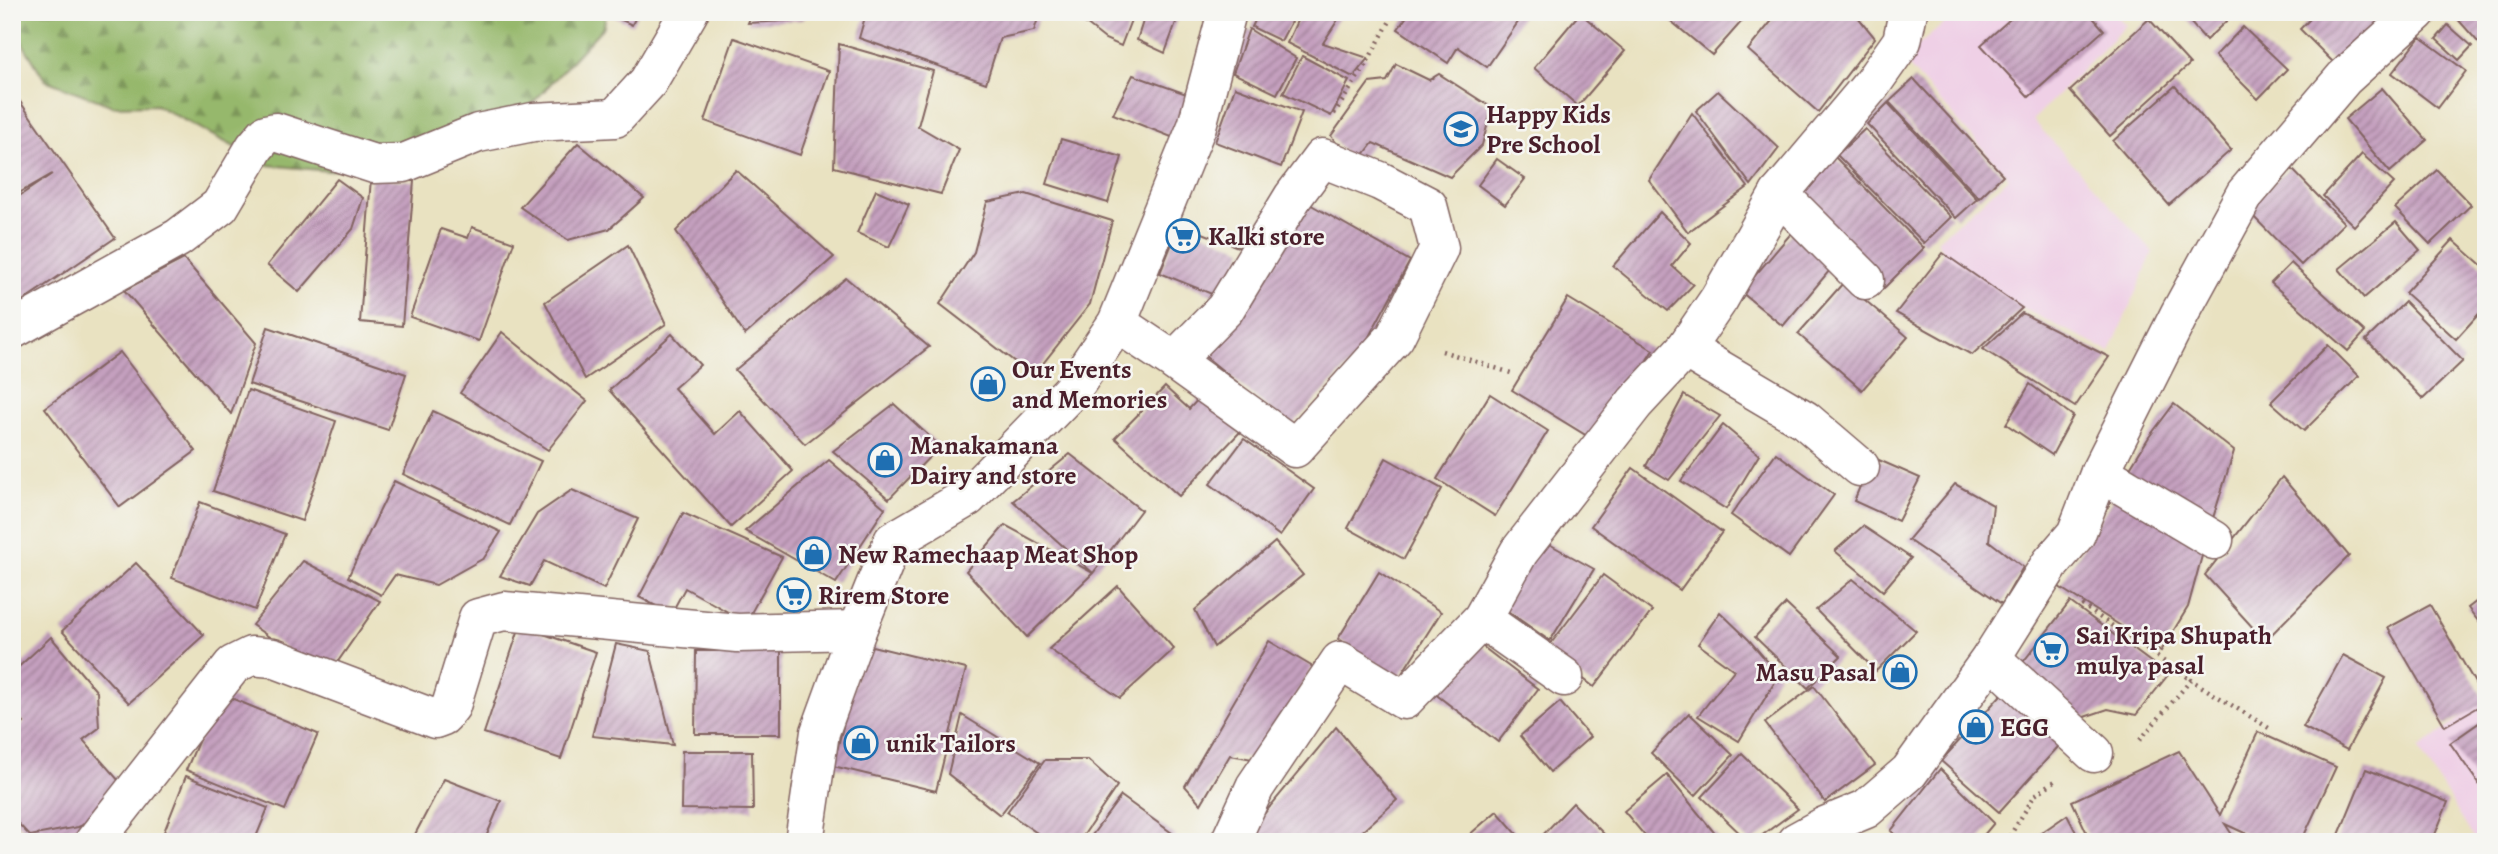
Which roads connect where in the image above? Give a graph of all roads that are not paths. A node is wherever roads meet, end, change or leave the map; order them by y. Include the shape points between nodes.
1 (689, 12) edge
2 (1227, 12) edge
3 (1908, 12) edge
4 (2402, 17) edge
5 (1779, 194) junction
6 (1866, 280) dead end
7 (1116, 323) junction
8 (12, 330) edge
9 (1685, 349) junction
10 (1174, 361) junction
11 (1860, 467) dead end
12 (2101, 472) junction
13 (2214, 540) dead end
14 (1482, 619) junction
15 (857, 630) junction
16 (1991, 658) junction
17 (1564, 677) dead end
18 (2094, 753) dead end
19 (94, 842) edge
20 (804, 842) edge
21 (1230, 842) edge
22 (1796, 842) edge

1 - 8 street via 648,82 615,118 533,122 478,133 404,163 384,164 276,132 266,134 219,206 178,238
2 - 7 street via 1197,126
3 - 5 street via 1902,41 1871,85
4 - 12 street via 2245,194
5 - 6 street
5 - 9 street
7 - 10 street
7 - 15 street via 1071,391 968,496 892,541
9 - 11 street via 1805,420
9 - 14 street via 1635,403 1519,552
10 - 10 street via 1225,309 1322,158 1427,206 1438,248 1395,337 1295,448
12 - 13 street
12 - 16 street via 2076,534 2050,562
14 - 17 street
14 - 21 street via 1404,700 1340,661 1255,787
15 - 19 street via 737,633 504,611 478,618 451,706 435,719 273,658 251,656 233,665
15 - 20 street via 820,733
16 - 18 street
16 - 22 street via 1909,772 1866,809

